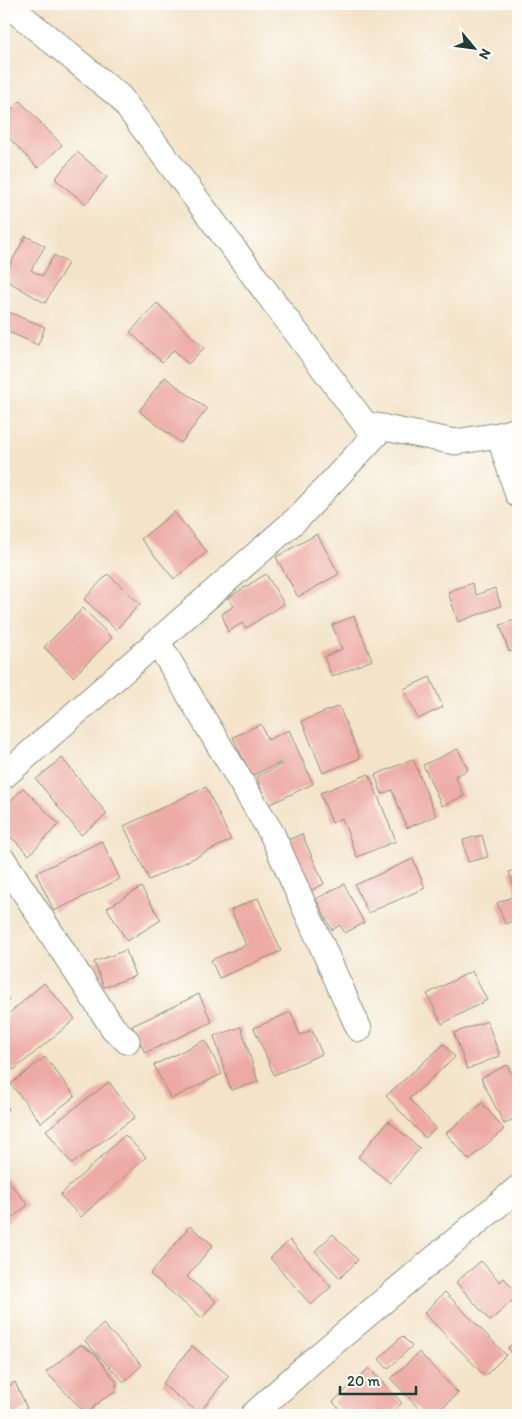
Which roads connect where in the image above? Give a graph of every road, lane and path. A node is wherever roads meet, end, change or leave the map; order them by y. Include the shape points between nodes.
1 (8, 4) edge
2 (383, 428) junction
3 (508, 432) edge
4 (518, 495) edge
5 (157, 641) junction
6 (4, 776) edge
7 (4, 861) edge
8 (359, 1028) dead end
9 (127, 1041) dead end
10 (518, 1188) edge
11 (252, 1415) edge

1 - 2 street via 120,97 365,424
2 - 3 street via 455,442
2 - 5 street via 298,517
3 - 4 street
5 - 6 street
5 - 8 street via 272,834
7 - 9 street via 113,1028
10 - 11 street

